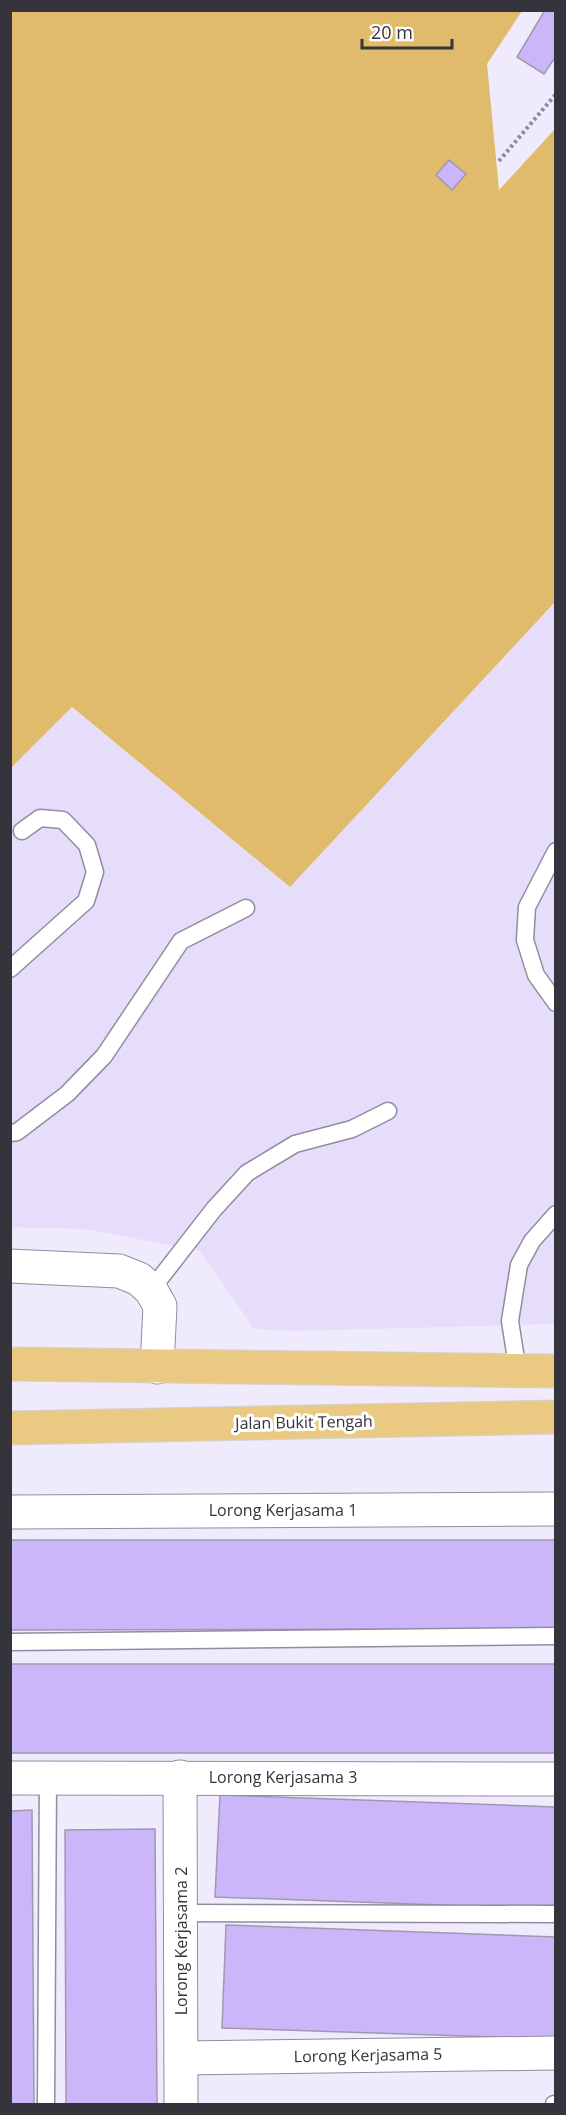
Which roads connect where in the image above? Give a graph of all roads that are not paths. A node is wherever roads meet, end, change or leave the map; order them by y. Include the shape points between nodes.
1 (22, 831) dead end
2 (555, 851) edge
3 (246, 908) dead end
4 (10, 969) edge
5 (555, 1003) edge
6 (388, 1111) dead end
7 (10, 1134) edge
8 (555, 1214) edge
9 (10, 1266) edge
10 (151, 1290) junction
11 (10, 1356) edge
12 (10, 1364) edge
13 (97, 1366) junction
14 (157, 1367) junction
15 (555, 1371) edge
16 (518, 1372) junction
17 (555, 1417) edge
18 (10, 1428) edge
19 (555, 1509) edge
20 (10, 1512) edge
21 (555, 1636) edge
22 (10, 1642) edge
23 (180, 1777) junction
24 (10, 1778) edge
25 (48, 1778) junction
26 (555, 1779) edge
27 (180, 1913) junction
28 (555, 1914) edge
29 (555, 2053) edge
30 (181, 2058) junction
31 (46, 2104) edge
32 (181, 2104) edge

1 - 4 lane via 40,818 63,820 87,845 95,872 86,901
2 - 5 lane via 527,908 525,940 536,975
3 - 7 lane via 181,941 104,1056 67,1094
6 - 10 lane via 352,1129 295,1144 247,1173
8 - 16 lane via 532,1241 519,1265 510,1321
9 - 10 street via 119,1271 139,1279
10 - 14 street via 160,1306
11 - 13 highway
12 - 13 highway
13 - 14 highway
14 - 16 highway
15 - 16 highway
17 - 18 highway, Jalan Bukit Tengah
19 - 20 street, Lorong Kerjasama 1
21 - 22 lane
23 - 25 street, Lorong Kerjasama 3
23 - 26 street, Lorong Kerjasama 3
23 - 27 street, Lorong Kerjasama 2
24 - 25 street, Lorong Kerjasama 3
25 - 31 lane
27 - 28 lane
27 - 30 street, Lorong Kerjasama 2
29 - 30 street, Lorong Kerjasama 5
30 - 32 street, Lorong Kerjasama 2

